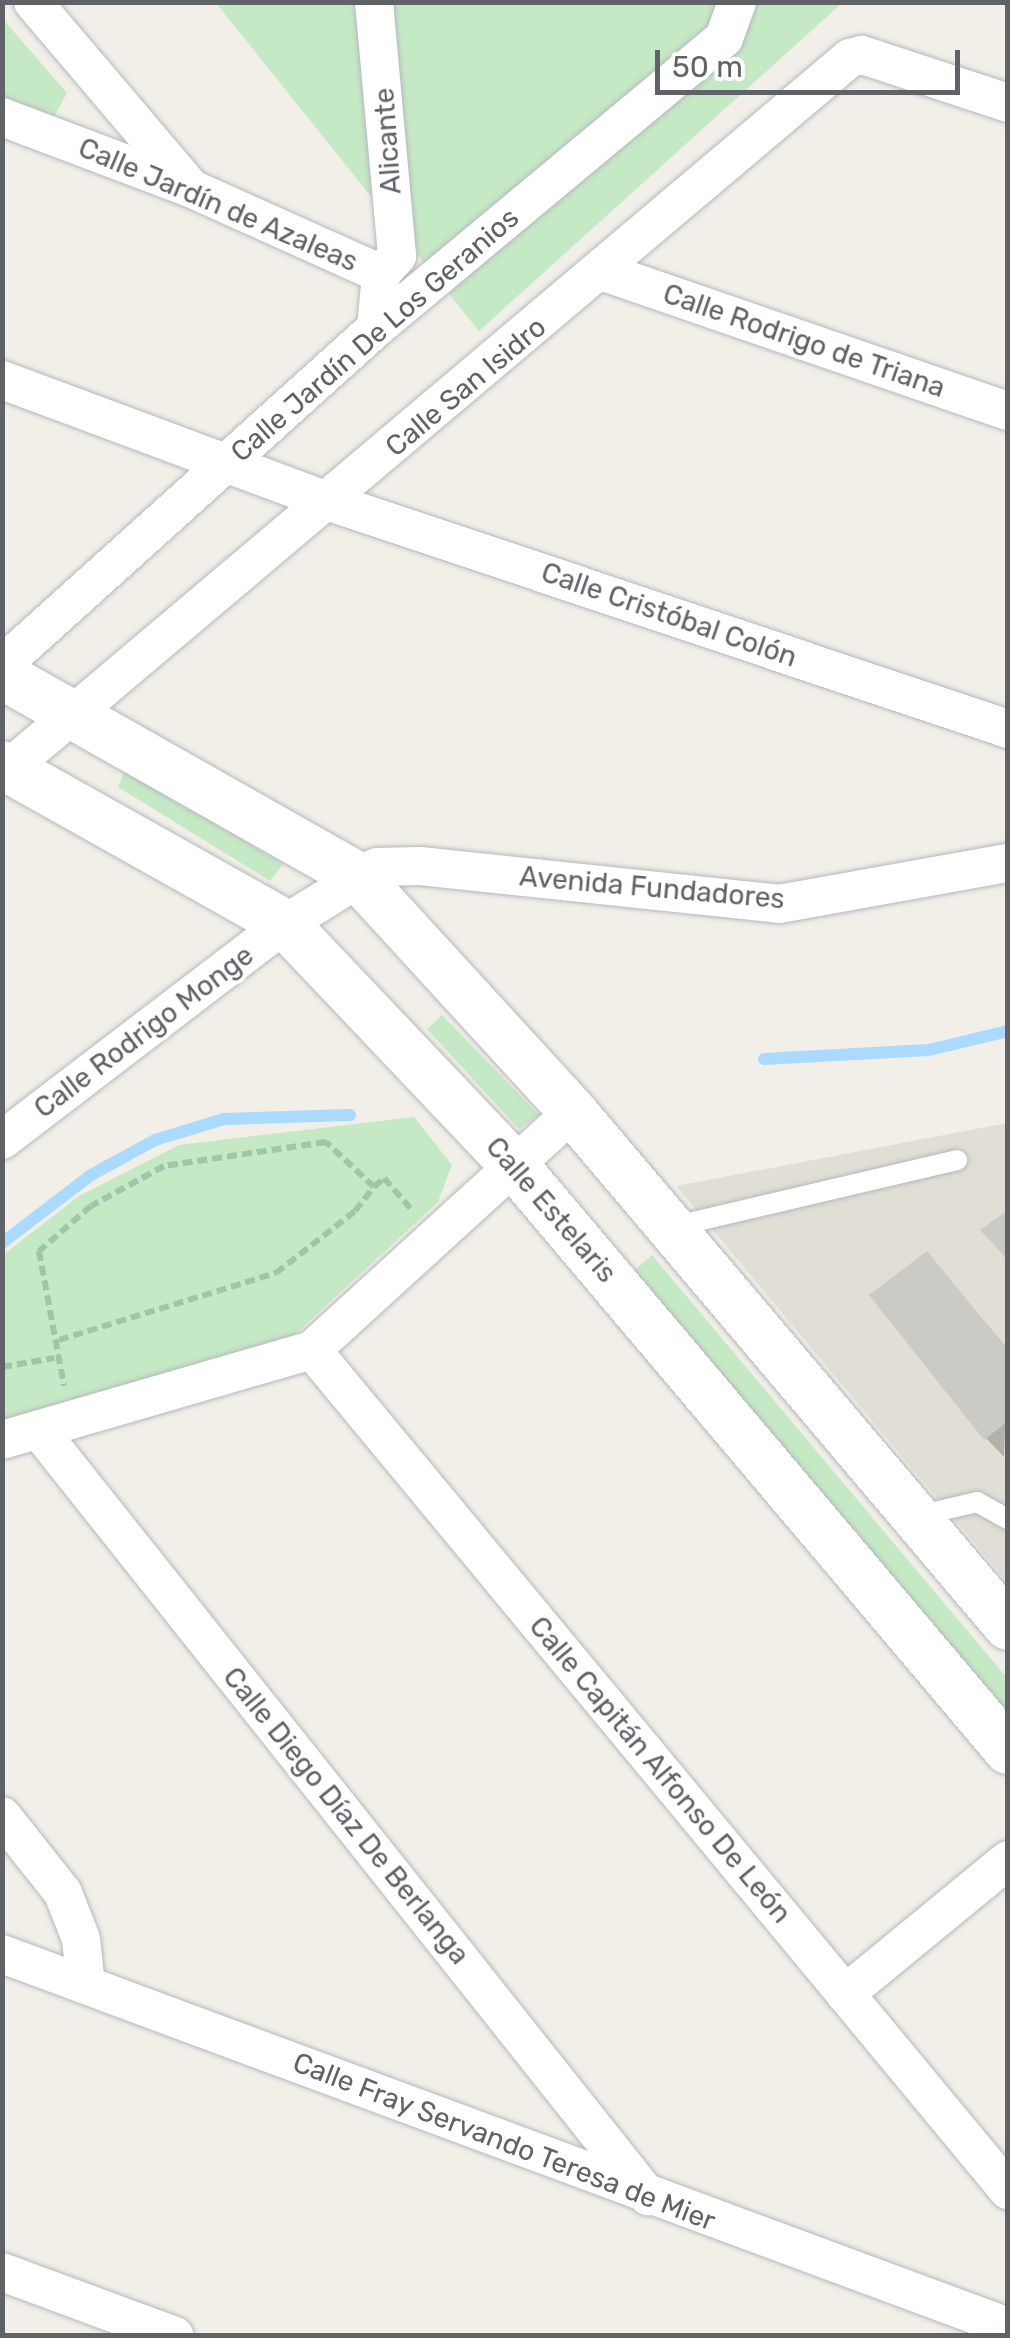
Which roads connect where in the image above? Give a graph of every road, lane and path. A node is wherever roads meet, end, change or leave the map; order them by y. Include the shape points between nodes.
1 (33, 2) edge
2 (374, 2) edge
3 (736, 2) edge
4 (1008, 103) edge
5 (2, 117) edge
6 (190, 188) junction
7 (601, 271) junction
8 (381, 274) junction
9 (376, 328) junction
10 (2, 380) edge
11 (1008, 411) edge
12 (230, 463) junction
13 (330, 502) junction
14 (2, 665) edge
15 (2, 675) edge
16 (75, 713) junction
17 (1008, 729) edge
18 (5, 769) edge
19 (1008, 863) edge
20 (356, 875) junction
21 (286, 924) junction
22 (573, 1112) junction
23 (2, 1140) edge
24 (958, 1160) dead end
25 (513, 1164) junction
26 (384, 1178) dead end
27 (374, 1187) junction
28 (670, 1228) junction
29 (60, 1340) junction
30 (312, 1350) junction
31 (2, 1368) edge
32 (42, 1434) junction
33 (2, 1440) edge
34 (915, 1516) junction
35 (1008, 1519) edge
36 (1008, 1626) edge
37 (1008, 1750) edge
38 (2, 1816) edge
39 (1008, 1860) edge
40 (6, 1968) edge
41 (86, 1985) junction
42 (845, 1994) junction
43 (1008, 2190) edge
44 (650, 2198) junction
45 (2, 2272) edge
46 (1008, 2327) edge
47 (175, 2336) edge

1 - 6 street
2 - 8 street, Alicante via 396,256
3 - 9 street, Calle Jardín De Los Geranios via 724,38
4 - 7 street, Calle San Isidro via 853,56
5 - 6 street, Calle Jardín de Azaleas
6 - 8 street, Calle Jardín de Azaleas
7 - 11 street, Calle Rodrigo de Triana
7 - 13 street, Calle San Isidro
8 - 9 street, Calle Jardín de Azaleas
9 - 12 street, Calle Jardín De Los Geranios
10 - 12 street, Calle Cristóbal Colón
12 - 13 street, Calle Cristóbal Colón
12 - 14 street, Calle Jardín De Los Geranios
13 - 16 street, Calle San Isidro
13 - 17 street, Calle Cristóbal Colón
15 - 16 street
16 - 18 street
16 - 20 street
18 - 21 street, Calle Estelaris
19 - 20 street, Avenida Fundadores via 779,904 420,866
20 - 21 street, Calle Rodrigo Monge
20 - 22 street
21 - 23 street, Calle Rodrigo Monge
21 - 25 street, Calle Estelaris
22 - 25 street
22 - 28 street
24 - 28 lane
25 - 30 street
25 - 37 street, Calle Estelaris
26 - 27 path
27 - 29 path via 355,1211 276,1273
27 - 29 path via 326,1142 164,1166 92,1206 39,1251
28 - 34 street
29 - 31 path via 54,1358
30 - 32 street
30 - 42 street, Calle Capitán Alfonso De León
32 - 33 street
32 - 44 street, Calle Diego Díaz De Berlanga
34 - 35 lane via 978,1502
34 - 36 street
38 - 41 street via 63,1893 81,1939
39 - 42 street
40 - 41 street, Calle Fray Servando Teresa de Mier
41 - 44 street, Calle Fray Servando Teresa de Mier
42 - 43 street, Calle Capitán Alfonso De León
44 - 46 street, Calle Fray Servando Teresa de Mier
45 - 47 street

